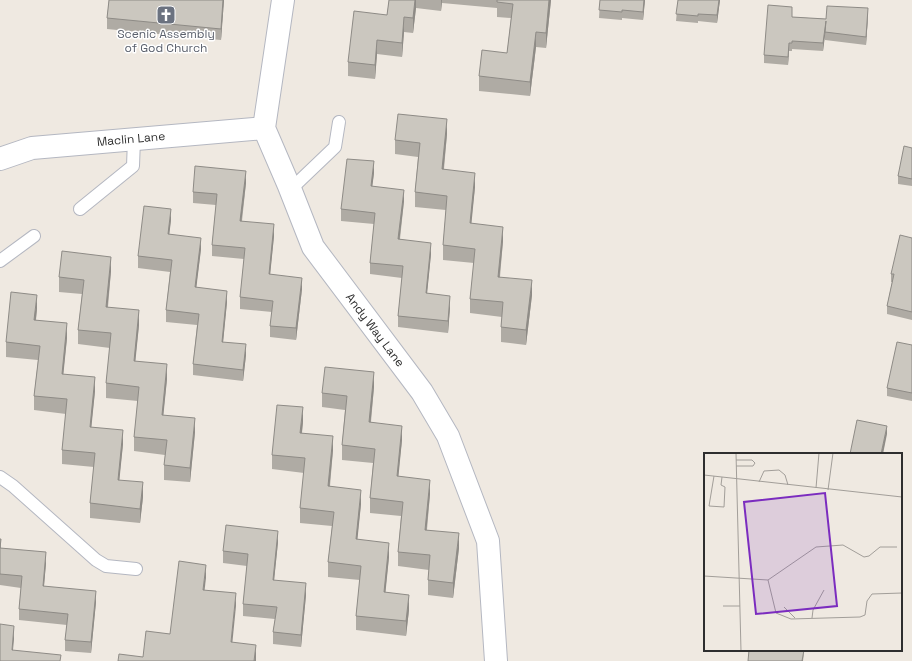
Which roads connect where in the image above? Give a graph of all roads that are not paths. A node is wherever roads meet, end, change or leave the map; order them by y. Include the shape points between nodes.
1 (283, 0) edge
2 (339, 122) dead end
3 (264, 128) junction
4 (134, 139) junction
5 (0, 159) edge
6 (290, 189) junction
7 (80, 209) dead end
8 (34, 236) dead end
9 (0, 261) edge
10 (0, 477) edge
11 (136, 569) dead end
12 (496, 661) edge

1 - 3 street
2 - 6 lane via 334,148
3 - 4 street, Maclin Lane
3 - 6 street, Andy Way Lane
4 - 5 street, Maclin Lane via 32,148
4 - 7 lane via 133,166
6 - 12 street, Andy Way Lane via 313,247 422,392 448,436 488,541
8 - 9 lane
10 - 11 lane via 14,486 96,560 106,566

